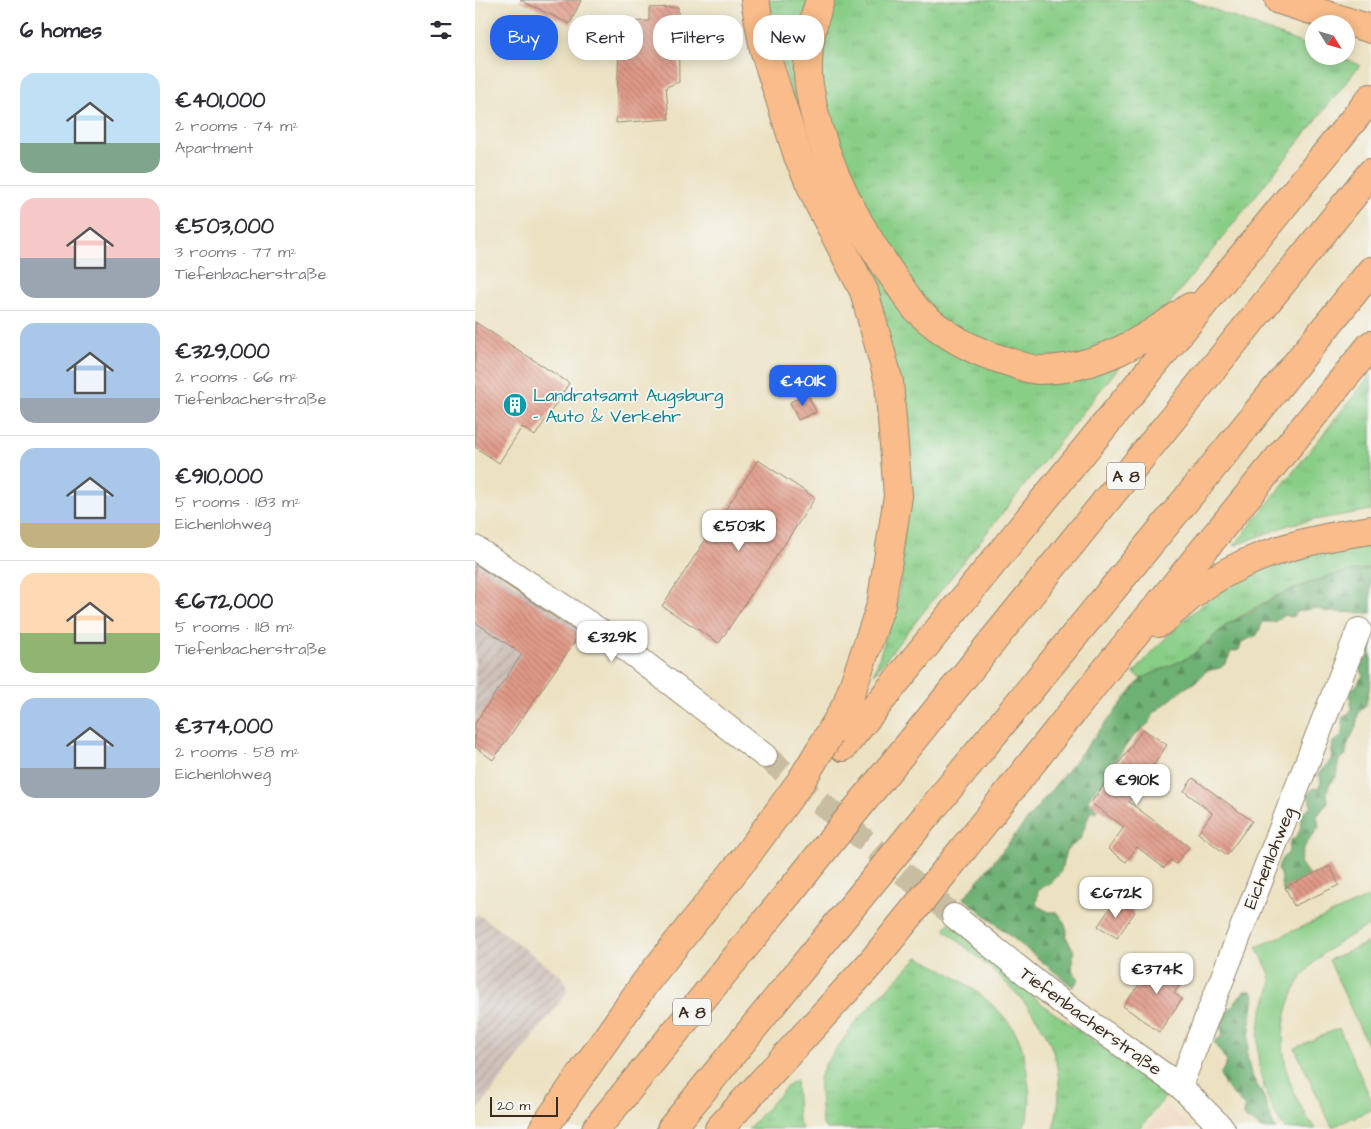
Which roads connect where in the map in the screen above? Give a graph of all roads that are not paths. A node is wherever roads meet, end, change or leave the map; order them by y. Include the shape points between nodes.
1 (755, 0) edge
2 (820, 0) edge
3 (1279, 0) edge
4 (1371, 29) edge
5 (1371, 98) edge
6 (1371, 174) edge
7 (1371, 271) edge
8 (1220, 286) junction
9 (1371, 345) edge
10 (1371, 530) edge
11 (475, 548) edge
12 (1359, 630) dead end
13 (1112, 662) junction
14 (836, 741) junction
15 (765, 756) tunnel mouth
16 (954, 916) tunnel mouth
17 (1179, 1086) junction
18 (543, 1129) edge
19 (596, 1129) edge
20 (671, 1129) edge
21 (719, 1129) edge
22 (1223, 1129) edge

1 - 14 highway via 764,49 798,156 863,291 889,382 898,496 881,605
2 - 8 highway via 809,35 809,84 825,144 843,190 873,248 917,310 951,337 987,356 1037,370 1080,365 1122,351
3 - 4 highway
5 - 8 highway
6 - 19 highway, A 8, bridge
7 - 20 highway, bridge
8 - 14 highway
9 - 13 highway
10 - 13 highway via 1323,536 1268,554 1210,582
11 - 15 street via 617,642
12 - 17 street, Eichenlohweg
13 - 21 highway, bridge via 871,963
14 - 18 highway, bridge via 645,984
16 - 17 street, Tiefenbacherstraße via 1065,1005
17 - 22 street, Tiefenbacherstraße

